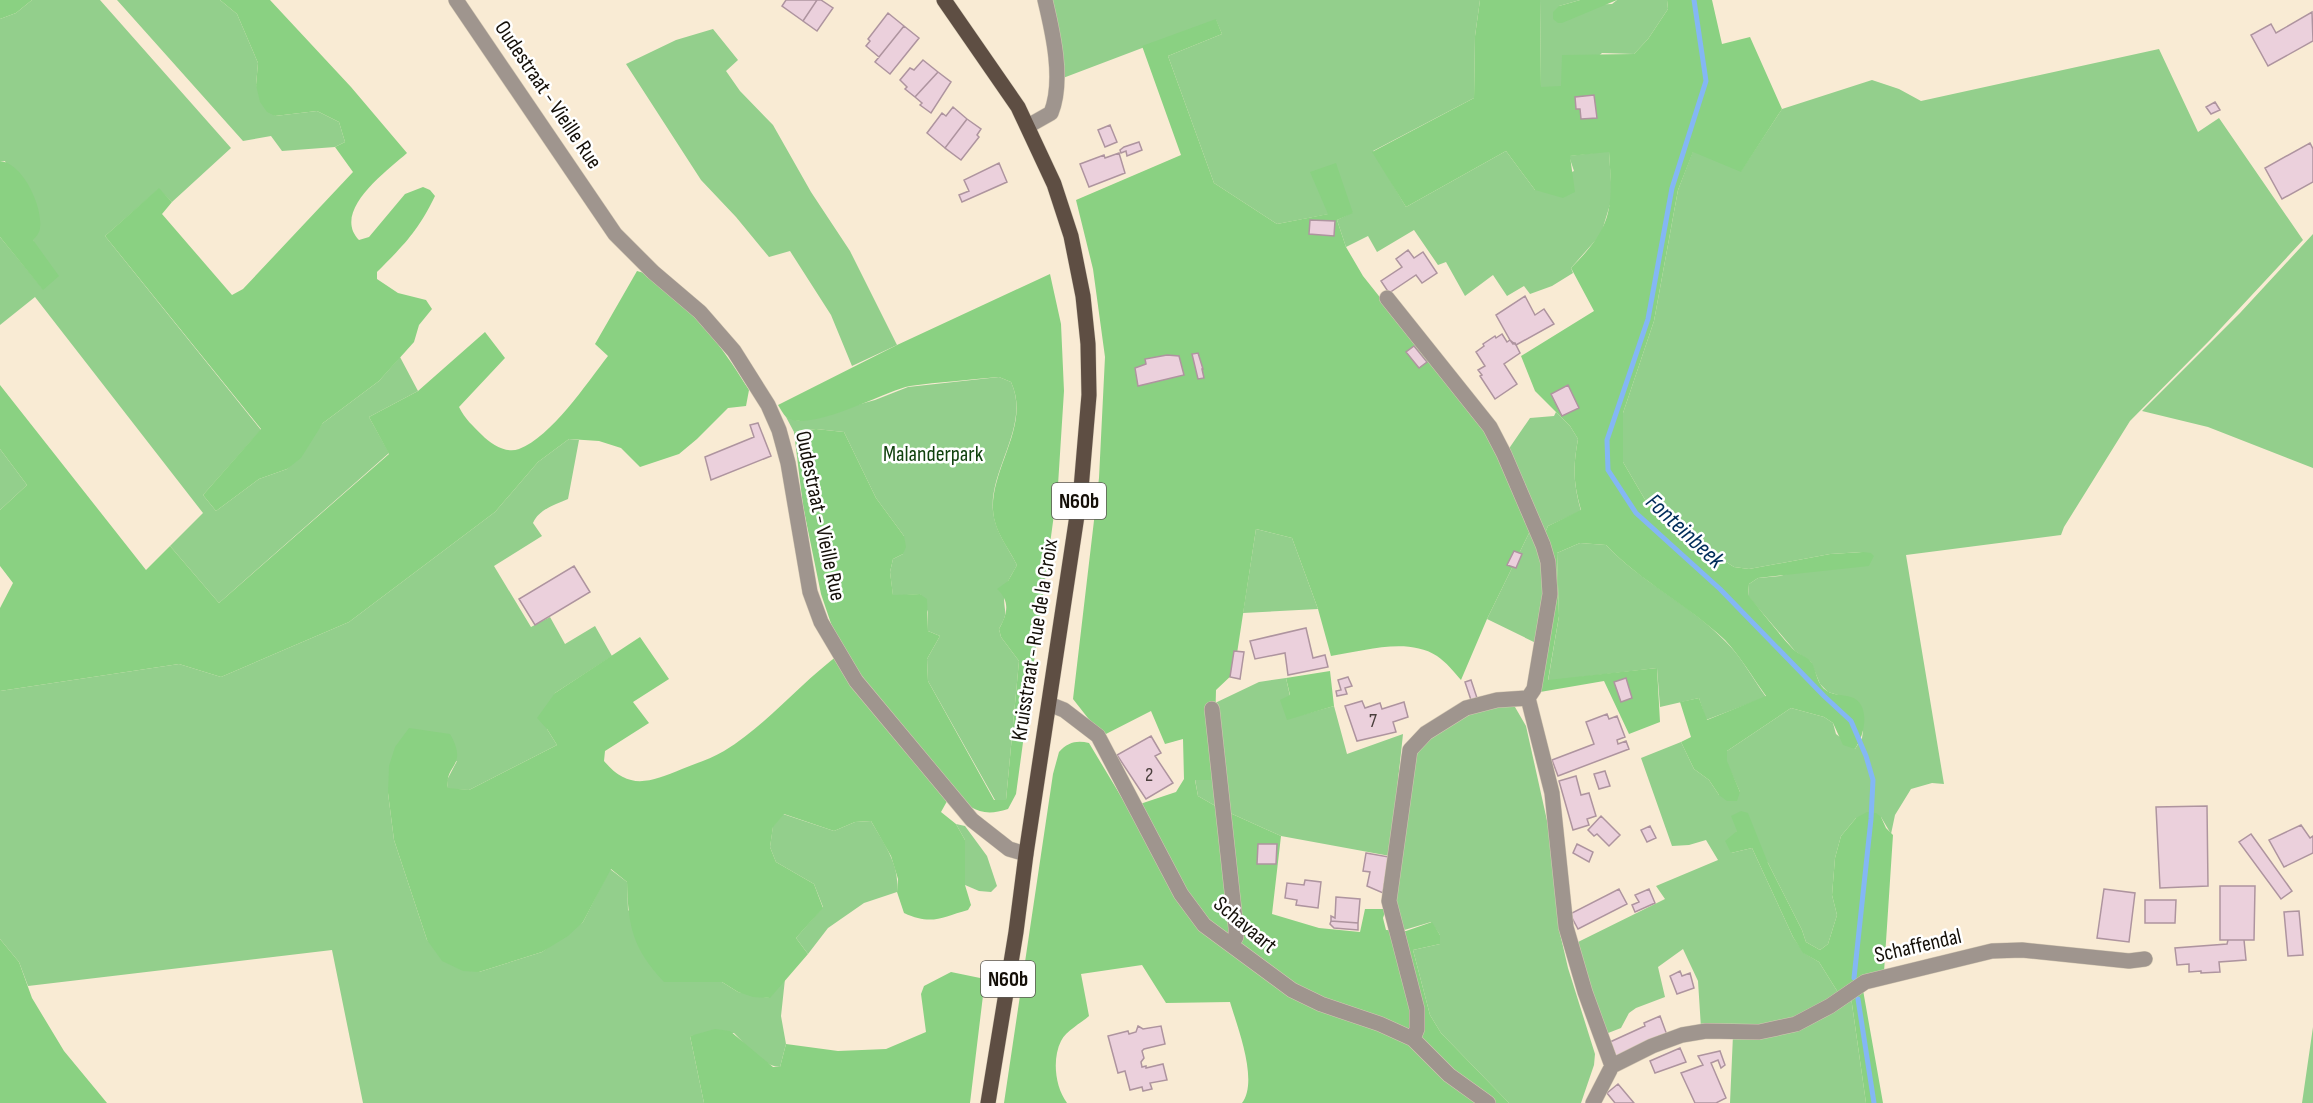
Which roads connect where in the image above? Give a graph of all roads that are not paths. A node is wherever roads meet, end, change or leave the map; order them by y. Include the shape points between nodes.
1 (456, 0) edge
2 (944, 0) edge
3 (1045, 0) edge
4 (1028, 126) junction
5 (1387, 298) dead end
6 (1528, 698) junction
7 (1049, 704) junction
8 (1212, 709) dead end
9 (1026, 854) junction
10 (1231, 945) junction
11 (2145, 959) dead end
12 (1413, 1039) junction
13 (1612, 1066) junction
14 (988, 1103) edge
15 (1488, 1103) edge
16 (1593, 1103) edge

1 - 9 street, Oudestraat - Vieille Rue via 615,234 700,312 734,351 768,405 788,463 810,592 821,622 856,681 972,820 1008,849
2 - 4 main road, Kruisstraat - Rue de la Croix / N60b
3 - 4 street via 1053,31 1057,94 1051,113
4 - 7 main road, Kruisstraat - Rue de la Croix / N60b via 1054,184 1071,236 1083,296 1089,372 1081,489
5 - 6 street via 1490,427 1543,545 1550,578 1549,609 1534,689
6 - 12 street via 1466,708 1426,733 1410,750 1389,901 1419,1020
6 - 13 street via 1552,793 1566,927
7 - 9 main road, Kruisstraat - Rue de la Croix / N60b
7 - 10 street, Schavaart via 1064,710 1098,736 1181,894 1204,925
8 - 10 street via 1236,928
9 - 14 main road, Kruisstraat - Rue de la Croix / N60b
10 - 12 street, Schavaart via 1292,990
11 - 13 street, Schaffendal via 2129,962 2022,950 1992,951 1865,982 1796,1024 1759,1032 1706,1031 1682,1035
12 - 15 street, Schavaart via 1449,1075
13 - 16 street

